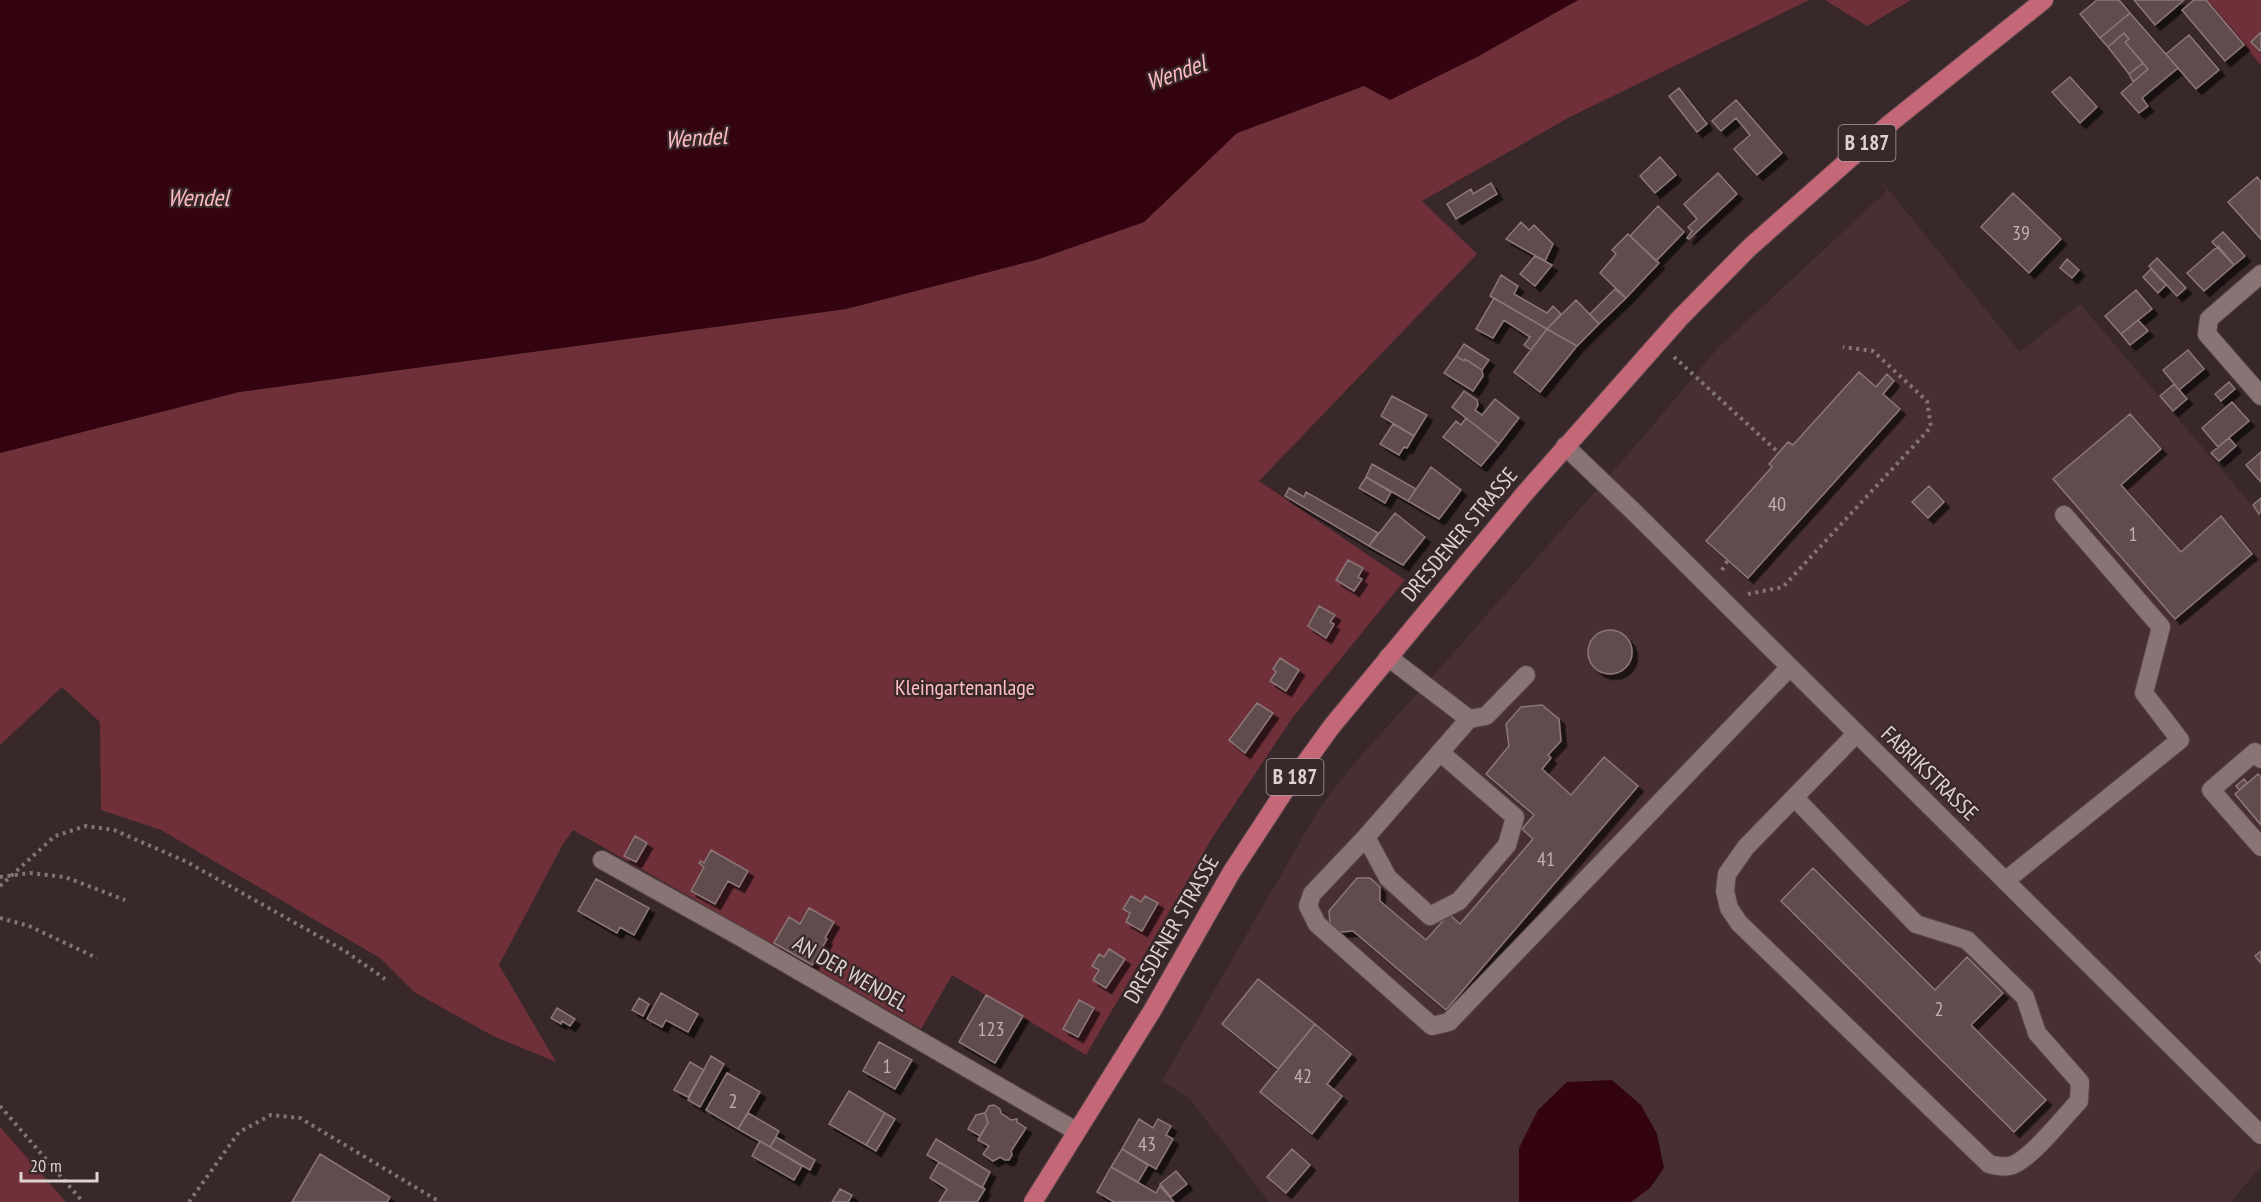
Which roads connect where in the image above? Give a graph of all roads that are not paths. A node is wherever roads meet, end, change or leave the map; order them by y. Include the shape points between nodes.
1 (2044, 0) edge
2 (2261, 274) edge
3 (2261, 396) edge
4 (1565, 446) junction
5 (2064, 515) dead end
6 (1389, 657) junction
7 (1789, 668) junction
8 (1526, 675) dead end
9 (1469, 719) junction
10 (1856, 734) junction
11 (1441, 753) junction
12 (2261, 759) edge
13 (1795, 798) junction
14 (1366, 837) junction
15 (2261, 847) edge
16 (602, 860) dead end
17 (2005, 881) junction
18 (1076, 1131) junction
19 (2261, 1135) edge
20 (1033, 1202) edge

1 - 4 main road, DRESDENER STRASSE / B 187 via 1888,125 1749,248
2 - 3 street via 2209,319 2207,334
4 - 6 main road, DRESDENER STRASSE / B 187
4 - 7 street, FABRIKSTRASSE
5 - 17 street via 2161,627 2144,693 2181,740
6 - 9 street
6 - 18 main road, DRESDENER STRASSE / B 187 via 1332,726 1256,833 1152,1011
7 - 10 street, FABRIKSTRASSE
7 - 14 street via 1449,1022 1432,1026 1317,924 1308,906 1312,894
8 - 9 street via 1486,716
9 - 11 street
10 - 13 street
10 - 17 street, FABRIKSTRASSE
11 - 14 street
11 - 14 street via 1515,817 1507,846 1459,901 1430,916 1388,878
12 - 15 street via 2255,752 2211,790
13 - 13 street via 1746,847 1727,874 1729,908 1739,923 1989,1164 2010,1166 2023,1160 2079,1101 2079,1082 2037,1033 2025,997 1967,940 1916,924
16 - 18 street, AN DER WENDEL
17 - 19 street, FABRIKSTRASSE
18 - 20 main road, DRESDENER STRASSE / B 187

